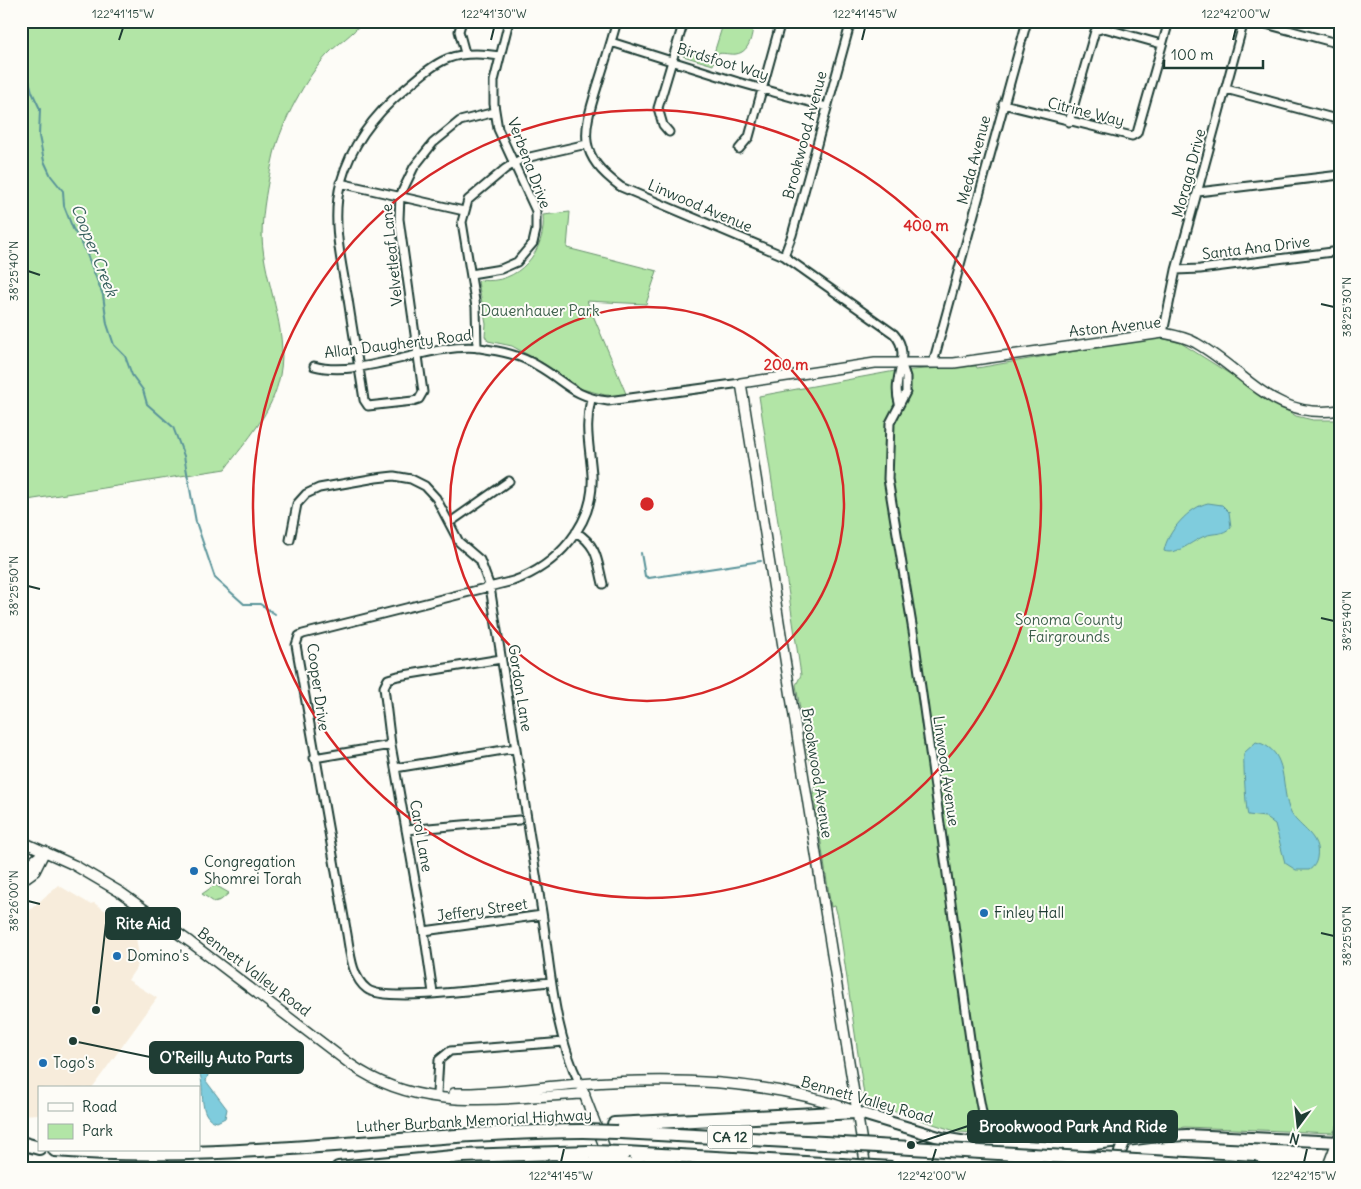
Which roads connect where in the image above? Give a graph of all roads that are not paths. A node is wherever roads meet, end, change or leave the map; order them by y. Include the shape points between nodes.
1 (462, 21) edge
2 (509, 21) edge
3 (617, 21) edge
4 (684, 21) edge
5 (781, 21) edge
6 (851, 21) edge
7 (1027, 21) edge
8 (1169, 21) edge
9 (1244, 21) edge
10 (1255, 21) edge
11 (611, 42) junction
12 (1161, 44) junction
13 (1340, 44) edge
14 (465, 53) junction
15 (500, 56) junction
16 (673, 62) junction
17 (762, 89) junction
18 (1226, 89) junction
19 (1003, 104) junction
20 (827, 107) junction
21 (495, 112) junction
22 (1340, 120) edge
23 (1069, 122) junction
24 (669, 132) dead end
25 (587, 144) junction
26 (739, 149) dead end
27 (514, 164) junction
28 (1340, 175) edge
29 (340, 183) junction
30 (1198, 192) junction
31 (400, 196) junction
32 (464, 211) junction
33 (1340, 251) edge
34 (784, 256) junction
35 (1176, 270) junction
36 (470, 274) junction
37 (1163, 332) junction
38 (477, 348) junction
39 (418, 355) junction
40 (933, 363) junction
41 (902, 365) junction
42 (314, 366) dead end
43 (359, 366) junction
44 (741, 383) junction
45 (591, 399) junction
46 (1340, 410) edge
47 (509, 481) dead end
48 (449, 523) junction
49 (576, 532) junction
50 (290, 540) dead end
51 (603, 584) dead end
52 (490, 587) junction
53 (501, 659) junction
54 (390, 745) junction
55 (516, 748) junction
56 (314, 758) junction
57 (395, 768) junction
58 (519, 820) dead end
59 (406, 830) junction
60 (21, 841) edge
61 (45, 851) junction
62 (21, 871) edge
63 (21, 881) edge
64 (542, 916) junction
65 (424, 931) junction
66 (550, 982) junction
67 (433, 993) junction
68 (564, 1042) junction
69 (580, 1084) junction
70 (437, 1093) junction
71 (416, 1094) junction
72 (585, 1094) junction
73 (856, 1112) junction
74 (616, 1128) junction
75 (1339, 1139) edge
76 (1126, 1140) junction
77 (21, 1143) edge
78 (988, 1144) junction
79 (38, 1148) edge
80 (200, 1152) edge
81 (627, 1159) junction
82 (338, 1168) edge
83 (612, 1168) edge
84 (661, 1168) edge
85 (866, 1168) edge
86 (892, 1168) edge
87 (1120, 1168) edge
88 (1254, 1168) edge
89 (1327, 1168) edge

1 - 14 street via 459,31
2 - 15 street, Verbena Drive
3 - 11 street, Linwood Avenue
4 - 16 street
5 - 17 street
6 - 20 street, Brookwood Avenue
7 - 19 street, Meda Avenue
8 - 12 street, Citrine Way
9 - 18 street, Moraga Drive
10 - 13 street
11 - 16 street, Birdsfoot Way
11 - 25 street, Linwood Avenue via 586,121
12 - 23 street, Citrine Way via 1137,133 1126,136
12 - 23 street via 1104,28 1095,31
14 - 15 street
14 - 29 street via 440,61 392,99 355,147
15 - 21 street, Verbena Drive via 493,93
16 - 17 street, Birdsfoot Way
16 - 24 street via 658,108 663,125
17 - 20 street, Birdsfoot Way
17 - 26 street via 749,137
18 - 22 street
18 - 30 street, Moraga Drive
19 - 23 street, Citrine Way
19 - 40 street, Meda Avenue
20 - 34 street, Brookwood Avenue
21 - 27 street, Verbena Drive via 498,129
21 - 31 street, Velvetleaf Lane via 460,121 432,143 414,166
25 - 27 street
25 - 34 street, Linwood Avenue via 601,172 621,188
27 - 32 street via 468,200
27 - 36 street, Verbena Drive via 536,211 533,243 525,255 501,269
28 - 30 street
29 - 31 street
29 - 43 street via 340,251
30 - 35 street, Moraga Drive
31 - 32 street
31 - 39 street, Velvetleaf Lane via 399,219
32 - 36 street via 462,222
33 - 35 street, Santa Ana Drive
34 - 41 street, Linwood Avenue via 894,334 901,344
35 - 37 street, Moraga Drive
36 - 38 street via 476,307
37 - 40 street, Aston Avenue via 954,363
37 - 46 street, Aston Avenue via 1196,343 1282,405 1313,413
38 - 39 street, Allan Daugherty Road
38 - 45 street, Allan Daugherty Road via 538,365 573,392
39 - 43 street, Allan Daugherty Road
39 - 43 street, Velvetleaf Lane via 424,392 414,401 368,406 364,400
40 - 41 street, Aston Avenue
41 - 44 street, Aston Avenue via 875,363
41 - 78 street, Linwood Avenue via 906,392 889,431 888,478
42 - 43 street, Allan Daugherty Road
44 - 45 street, Allan Daugherty Road via 614,402
44 - 73 street, Brookwood Avenue
45 - 49 street, Cooper Drive via 586,427 591,487 588,504
47 - 48 street
48 - 50 street, Gordon Lane via 436,498 425,486 394,476 319,488 306,494 297,504
48 - 52 street, Gordon Lane via 459,542 480,560
49 - 51 street via 595,550
49 - 52 street, Cooper Drive via 568,545 548,564 530,575
52 - 53 street, Gordon Lane
52 - 56 street, Cooper Drive via 299,636 296,646
53 - 54 street, Carol Lane via 388,679 384,692
53 - 55 street, Gordon Lane
54 - 56 street
54 - 57 street, Carol Lane
55 - 57 street
55 - 64 street, Gordon Lane
56 - 67 street, Cooper Drive via 355,974 366,989 380,994
57 - 59 street, Carol Lane
58 - 59 street
59 - 65 street, Carol Lane
60 - 61 street, Bennett Valley Road
61 - 62 street
61 - 63 street via 35,871
61 - 71 street, Bennett Valley Road via 120,892 356,1069 384,1084
64 - 65 street, Jeffery Street
64 - 66 street, Gordon Lane
65 - 67 street, Carol Lane
66 - 67 street, Cooper Drive
66 - 68 street, Gordon Lane
68 - 69 street, Gordon Lane
68 - 70 street via 450,1051 439,1060
69 - 70 street, Bennett Valley Road via 464,1094
69 - 72 street
69 - 73 street, Bennett Valley Road via 657,1080 715,1082 816,1098
70 - 71 street, Bennett Valley Road
71 - 72 street, Bennett Valley Road via 478,1100
72 - 83 street
73 - 74 highway
73 - 78 main road, Bennett Valley Road via 952,1140
73 - 85 street, Brookwood Avenue
74 - 80 highway, Luther Burbank Memorial Highway / CA 12, bridge
74 - 88 highway, Luther Burbank Memorial Highway / CA 12, bridge
75 - 76 main road, Bennett Valley Road via 1187,1135
75 - 89 street
76 - 78 main road, Bennett Valley Road via 1064,1148
76 - 87 main road via 1120,1152
77 - 79 highway
81 - 82 highway, CA 12, bridge via 463,1156
81 - 84 highway
81 - 86 highway, CA 12, bridge

